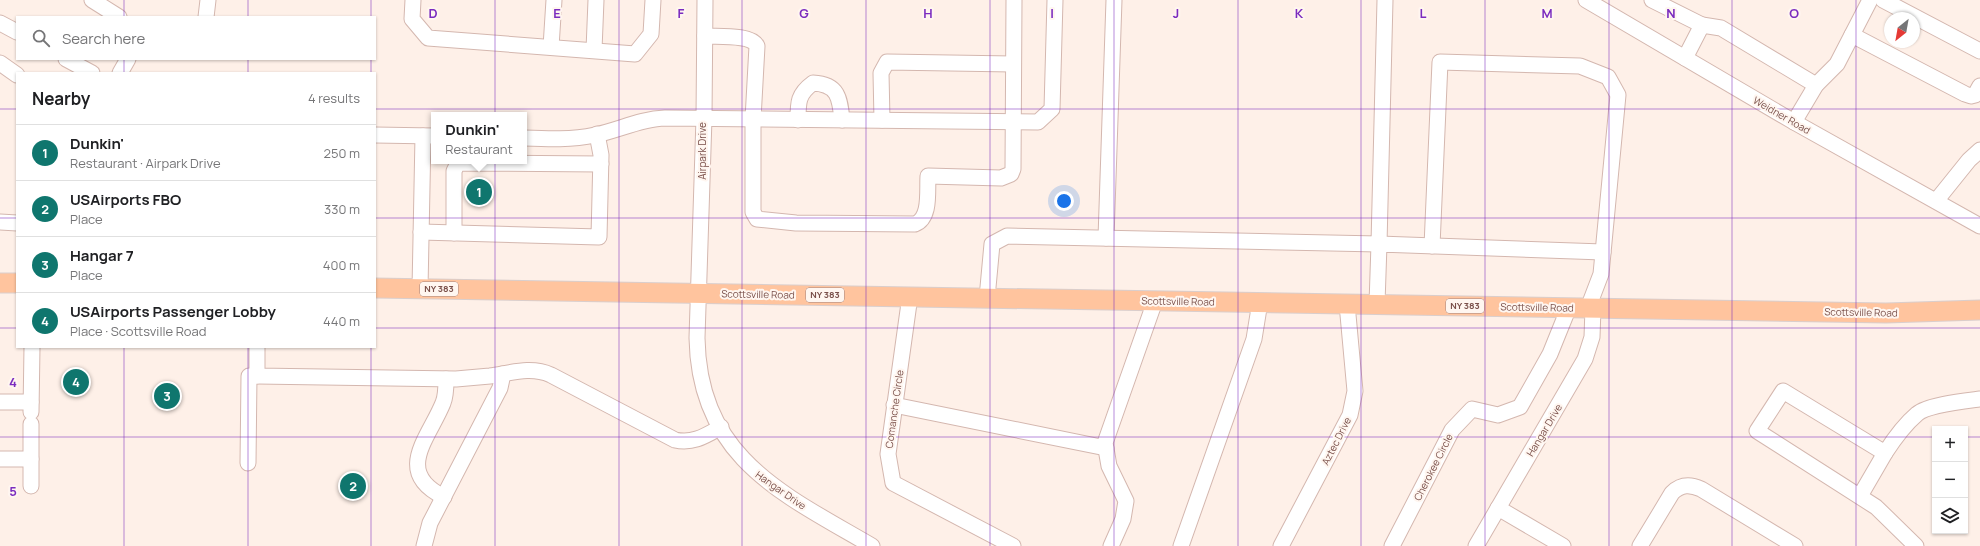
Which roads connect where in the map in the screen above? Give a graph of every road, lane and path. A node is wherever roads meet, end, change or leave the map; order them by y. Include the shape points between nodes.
1 (208, 0) edge
2 (413, 0) edge
3 (554, 0) edge
4 (596, 0) edge
5 (653, 0) edge
6 (705, 0) edge
7 (1014, 0) edge
8 (1055, 0) edge
9 (1114, 0) edge
10 (1385, 0) edge
11 (1652, 0) edge
12 (1870, 0) edge
13 (1883, 0) edge
14 (1590, 1) edge
15 (100, 3) edge
16 (118, 16) edge
17 (206, 16) edge
18 (0, 23) edge
19 (1702, 25) junction
20 (16, 31) edge
21 (1852, 35) junction
22 (705, 36) junction
23 (551, 47) junction
24 (594, 50) junction
25 (1980, 51) edge
26 (1685, 58) junction
27 (68, 60) edge
28 (127, 60) edge
29 (0, 63) edge
30 (1013, 64) junction
31 (90, 72) edge
32 (121, 72) edge
33 (16, 74) edge
34 (1816, 85) junction
35 (1980, 86) edge
36 (704, 118) junction
37 (753, 119) junction
38 (798, 120) junction
39 (842, 120) junction
40 (882, 120) junction
41 (1013, 122) junction
42 (1794, 122) junction
43 (597, 134) junction
44 (376, 135) edge
45 (429, 136) edge
46 (527, 138) edge
47 (1980, 150) edge
48 (527, 163) edge
49 (458, 164) edge
50 (601, 164) junction
51 (1936, 202) junction
52 (0, 222) edge
53 (16, 223) edge
54 (1980, 226) edge
55 (421, 232) junction
56 (454, 233) junction
57 (1106, 238) junction
58 (1379, 244) junction
59 (1432, 246) junction
60 (1603, 252) junction
61 (0, 283) edge
62 (16, 283) edge
63 (376, 288) edge
64 (420, 289) junction
65 (699, 293) junction
66 (910, 296) junction
67 (987, 298) junction
68 (1155, 300) junction
69 (1260, 302) junction
70 (1348, 304) junction
71 (1377, 304) junction
72 (1568, 307) junction
73 (1591, 308) junction
74 (1980, 310) edge
75 (32, 348) edge
76 (258, 348) edge
77 (503, 374) junction
78 (257, 376) junction
79 (446, 379) junction
80 (1980, 399) edge
81 (0, 402) edge
82 (894, 405) junction
83 (31, 413) junction
84 (720, 427) junction
85 (1106, 448) junction
86 (1885, 453) junction
87 (0, 459) edge
88 (31, 459) junction
89 (248, 463) dead end
90 (31, 486) dead end
91 (1860, 496) junction
92 (444, 497) junction
93 (1498, 508) junction
94 (424, 546) edge
95 (872, 546) edge
96 (1013, 546) edge
97 (1111, 546) edge
98 (1181, 546) edge
99 (1282, 546) edge
100 (1392, 546) edge
101 (1476, 546) edge
102 (1562, 546) edge
103 (1640, 546) edge
104 (1795, 546) edge
105 (1916, 546) edge

1 - 17 street
2 - 23 street via 412,19 428,38
3 - 23 street
4 - 24 street
5 - 24 street via 651,34 635,54
6 - 22 street
7 - 30 street
8 - 41 street via 1052,109 1038,122
9 - 57 street
10 - 58 street
11 - 19 street
12 - 21 street
13 - 25 street
14 - 26 street, Weidner Road
15 - 16 street
18 - 20 street
19 - 26 street
19 - 34 street via 1721,28
21 - 34 street via 1837,64
21 - 35 street via 1970,96 1975,95
22 - 36 street
22 - 37 street via 747,38 754,42 756,46
23 - 24 street
26 - 42 street, Weidner Road
27 - 31 street
28 - 32 street
29 - 33 street
30 - 40 street via 887,62 881,73
30 - 41 street
34 - 42 street
36 - 37 street
36 - 43 street, Airpark Drive via 646,120
36 - 65 street, Airpark Drive
37 - 38 street
37 - 41 street via 753,212 757,219 796,223 921,222 926,208 928,176 1001,178 1011,174
38 - 39 street
38 - 39 street via 798,102 804,90 812,83 824,84 834,91 840,101
39 - 40 street
40 - 41 street
42 - 51 street, Weidner Road
43 - 46 street, Airpark Drive via 562,139
43 - 50 street
44 - 45 street
45 - 55 street
47 - 51 street
48 - 50 street
49 - 56 street via 454,171
50 - 56 street via 599,237
51 - 54 street, Weidner Road
52 - 53 street
55 - 56 street
55 - 64 street
57 - 58 street
57 - 67 street via 1007,236 992,244
58 - 59 street
58 - 71 street
59 - 60 street
59 - 60 street, Hangar Drive via 1440,62 1580,66 1608,77 1618,95
60 - 73 street, Hangar Drive via 1601,274
61 - 62 main road
63 - 64 main road, Scottsville Road / NY 383
64 - 65 main road, Scottsville Road / NY 383
65 - 66 main road, Scottsville Road / NY 383
65 - 84 street, Hangar Drive via 698,363 705,391
66 - 67 main road, Scottsville Road / NY 383
66 - 82 street, Comanche Circle
67 - 68 main road, Scottsville Road / NY 383
68 - 69 main road, Scottsville Road / NY 383
68 - 85 street via 1105,443
69 - 70 main road, Scottsville Road / NY 383
69 - 98 street via 1254,339
70 - 71 main road, Scottsville Road / NY 383
70 - 99 street, Aztec Drive via 1356,391 1350,415
71 - 72 main road, Scottsville Road / NY 383
72 - 73 main road, Scottsville Road / NY 383
72 - 100 street, Cherokee Circle via 1550,354 1520,406 1498,415 1472,409 1452,430
73 - 74 main road, Scottsville Road / NY 383 via 1886,313
73 - 93 street, Hangar Drive via 1592,337 1585,359
75 - 83 street
76 - 78 street
77 - 79 street
77 - 84 street via 526,370 545,372 675,440 697,440
77 - 92 street via 500,388
78 - 79 street
78 - 89 street via 249,376
79 - 92 street via 444,399 420,449 418,462 423,484
80 - 86 street via 1948,403 1918,413 1897,434
81 - 83 street
82 - 85 street
82 - 96 street, Comanche Circle via 888,454 893,483
83 - 88 street
84 - 95 street, Hangar Drive via 734,448 760,476 800,504
85 - 97 street via 1109,466 1126,500 1123,519
86 - 91 street
86 - 91 street via 1783,391 1757,431
87 - 88 street
88 - 90 street
91 - 105 street via 1876,507
92 - 94 street via 427,530
93 - 101 street, Hangar Drive
93 - 102 street
103 - 104 street via 1672,493 1686,485 1701,489

